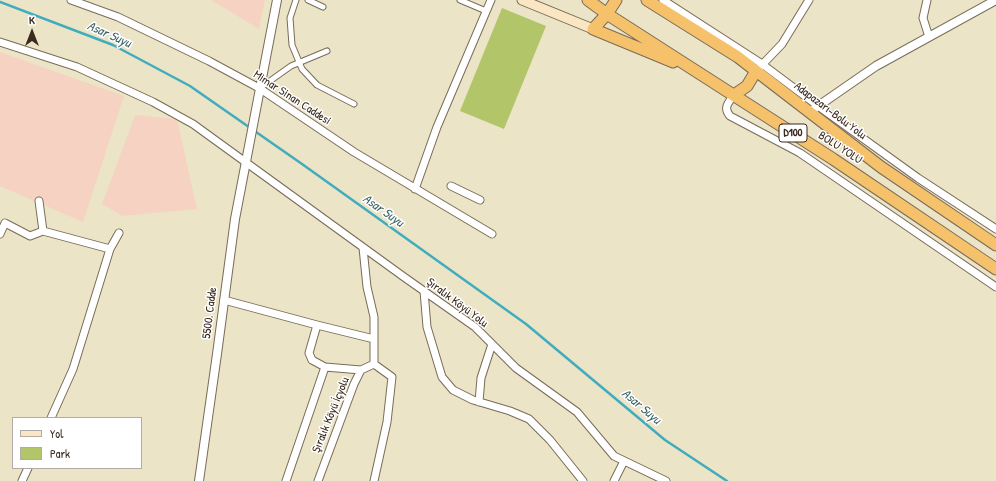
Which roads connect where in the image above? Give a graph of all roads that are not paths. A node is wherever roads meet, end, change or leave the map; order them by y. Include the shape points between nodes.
1 (71, 0) edge
2 (277, 0) edge
3 (296, 0) edge
4 (308, 0) edge
5 (460, 0) edge
6 (491, 0) edge
7 (522, 0) edge
8 (588, 0) edge
9 (616, 0) edge
10 (647, 0) edge
11 (663, 0) edge
12 (809, 0) edge
13 (927, 0) edge
14 (996, 0) edge
15 (323, 7) dead end
16 (486, 11) junction
17 (607, 14) junction
18 (593, 29) junction
19 (929, 37) junction
20 (0, 42) edge
21 (327, 51) dead end
22 (299, 62) junction
23 (759, 68) junction
24 (700, 73) junction
25 (259, 88) junction
26 (734, 95) junction
27 (354, 104) dead end
28 (814, 109) junction
29 (246, 163) junction
30 (451, 186) dead end
31 (415, 189) junction
32 (480, 200) dead end
33 (39, 201) dead end
34 (996, 229) edge
35 (43, 232) junction
36 (119, 233) dead end
37 (0, 234) edge
38 (492, 234) dead end
39 (996, 245) edge
40 (363, 248) junction
41 (110, 249) junction
42 (996, 269) edge
43 (996, 287) edge
44 (424, 291) junction
45 (224, 300) junction
46 (317, 325) junction
47 (374, 339) junction
48 (492, 344) junction
49 (374, 364) junction
50 (325, 366) junction
51 (361, 370) junction
52 (479, 402) junction
53 (51, 417) edge
54 (624, 461) junction
55 (28, 469) edge
56 (22, 481) edge
57 (199, 481) edge
58 (286, 481) edge
59 (318, 481) edge
60 (374, 481) edge
61 (583, 481) edge
62 (614, 481) edge
63 (666, 481) edge

1 - 25 street, Mimar Sinan Caddesi via 118,17
2 - 25 street
3 - 22 street via 290,18 292,45
4 - 15 street
5 - 16 street
6 - 16 street
7 - 18 main road
8 - 17 highway, BOLU YOLU / D100
9 - 17 highway
10 - 23 highway, Adapazarı-Bolu Yolu / D100 via 738,58
11 - 23 street
12 - 23 street via 782,44
13 - 19 street via 923,18
14 - 19 street
16 - 31 street via 437,127
17 - 18 highway
17 - 24 highway, BOLU YOLU / D100
18 - 24 highway
19 - 28 street via 876,66
20 - 29 street, Şıralık Köyü Yolu via 77,66 153,102 193,124
21 - 22 street
22 - 25 street
22 - 27 street via 317,85
23 - 26 highway via 747,86
23 - 28 highway, Adapazarı-Bolu Yolu / D100
24 - 26 highway, BOLU YOLU / D100
25 - 29 street, 5500. Cadde
25 - 31 street, Mimar Sinan Caddesi via 354,152
26 - 42 highway, BOLU YOLU / D100 via 834,159
26 - 43 street via 726,106 730,116 800,153
28 - 34 street
28 - 39 highway, Adapazarı-Bolu Yolu / D100 via 882,167
29 - 40 street, Şıralık Köyü Yolu
29 - 45 street, 5500. Cadde
30 - 32 street
31 - 38 street, Mimar Sinan Caddesi
33 - 35 street
35 - 37 street via 30,236 5,223
35 - 41 street
36 - 41 street
40 - 44 street, Şıralık Köyü Yolu
40 - 47 street via 367,287 374,317
41 - 53 street via 73,369
44 - 48 street, Şıralık Köyü Yolu via 475,327
44 - 52 street via 427,327 442,377 453,390
45 - 46 street
45 - 57 street, 5500. Cadde
46 - 47 street
46 - 50 street via 309,353 312,360
47 - 49 street
48 - 52 street via 481,378
48 - 54 street, Şıralık Köyü Yolu via 516,368 577,412 614,456
49 - 51 street, Şıralık Köyü İçyolu
49 - 60 street via 392,377 387,422
50 - 51 street
50 - 58 street
51 - 59 street, Şıralık Köyü İçyolu
52 - 61 street via 529,419 550,440
54 - 62 street
54 - 63 street, Şıralık Köyü Yolu
55 - 56 street

